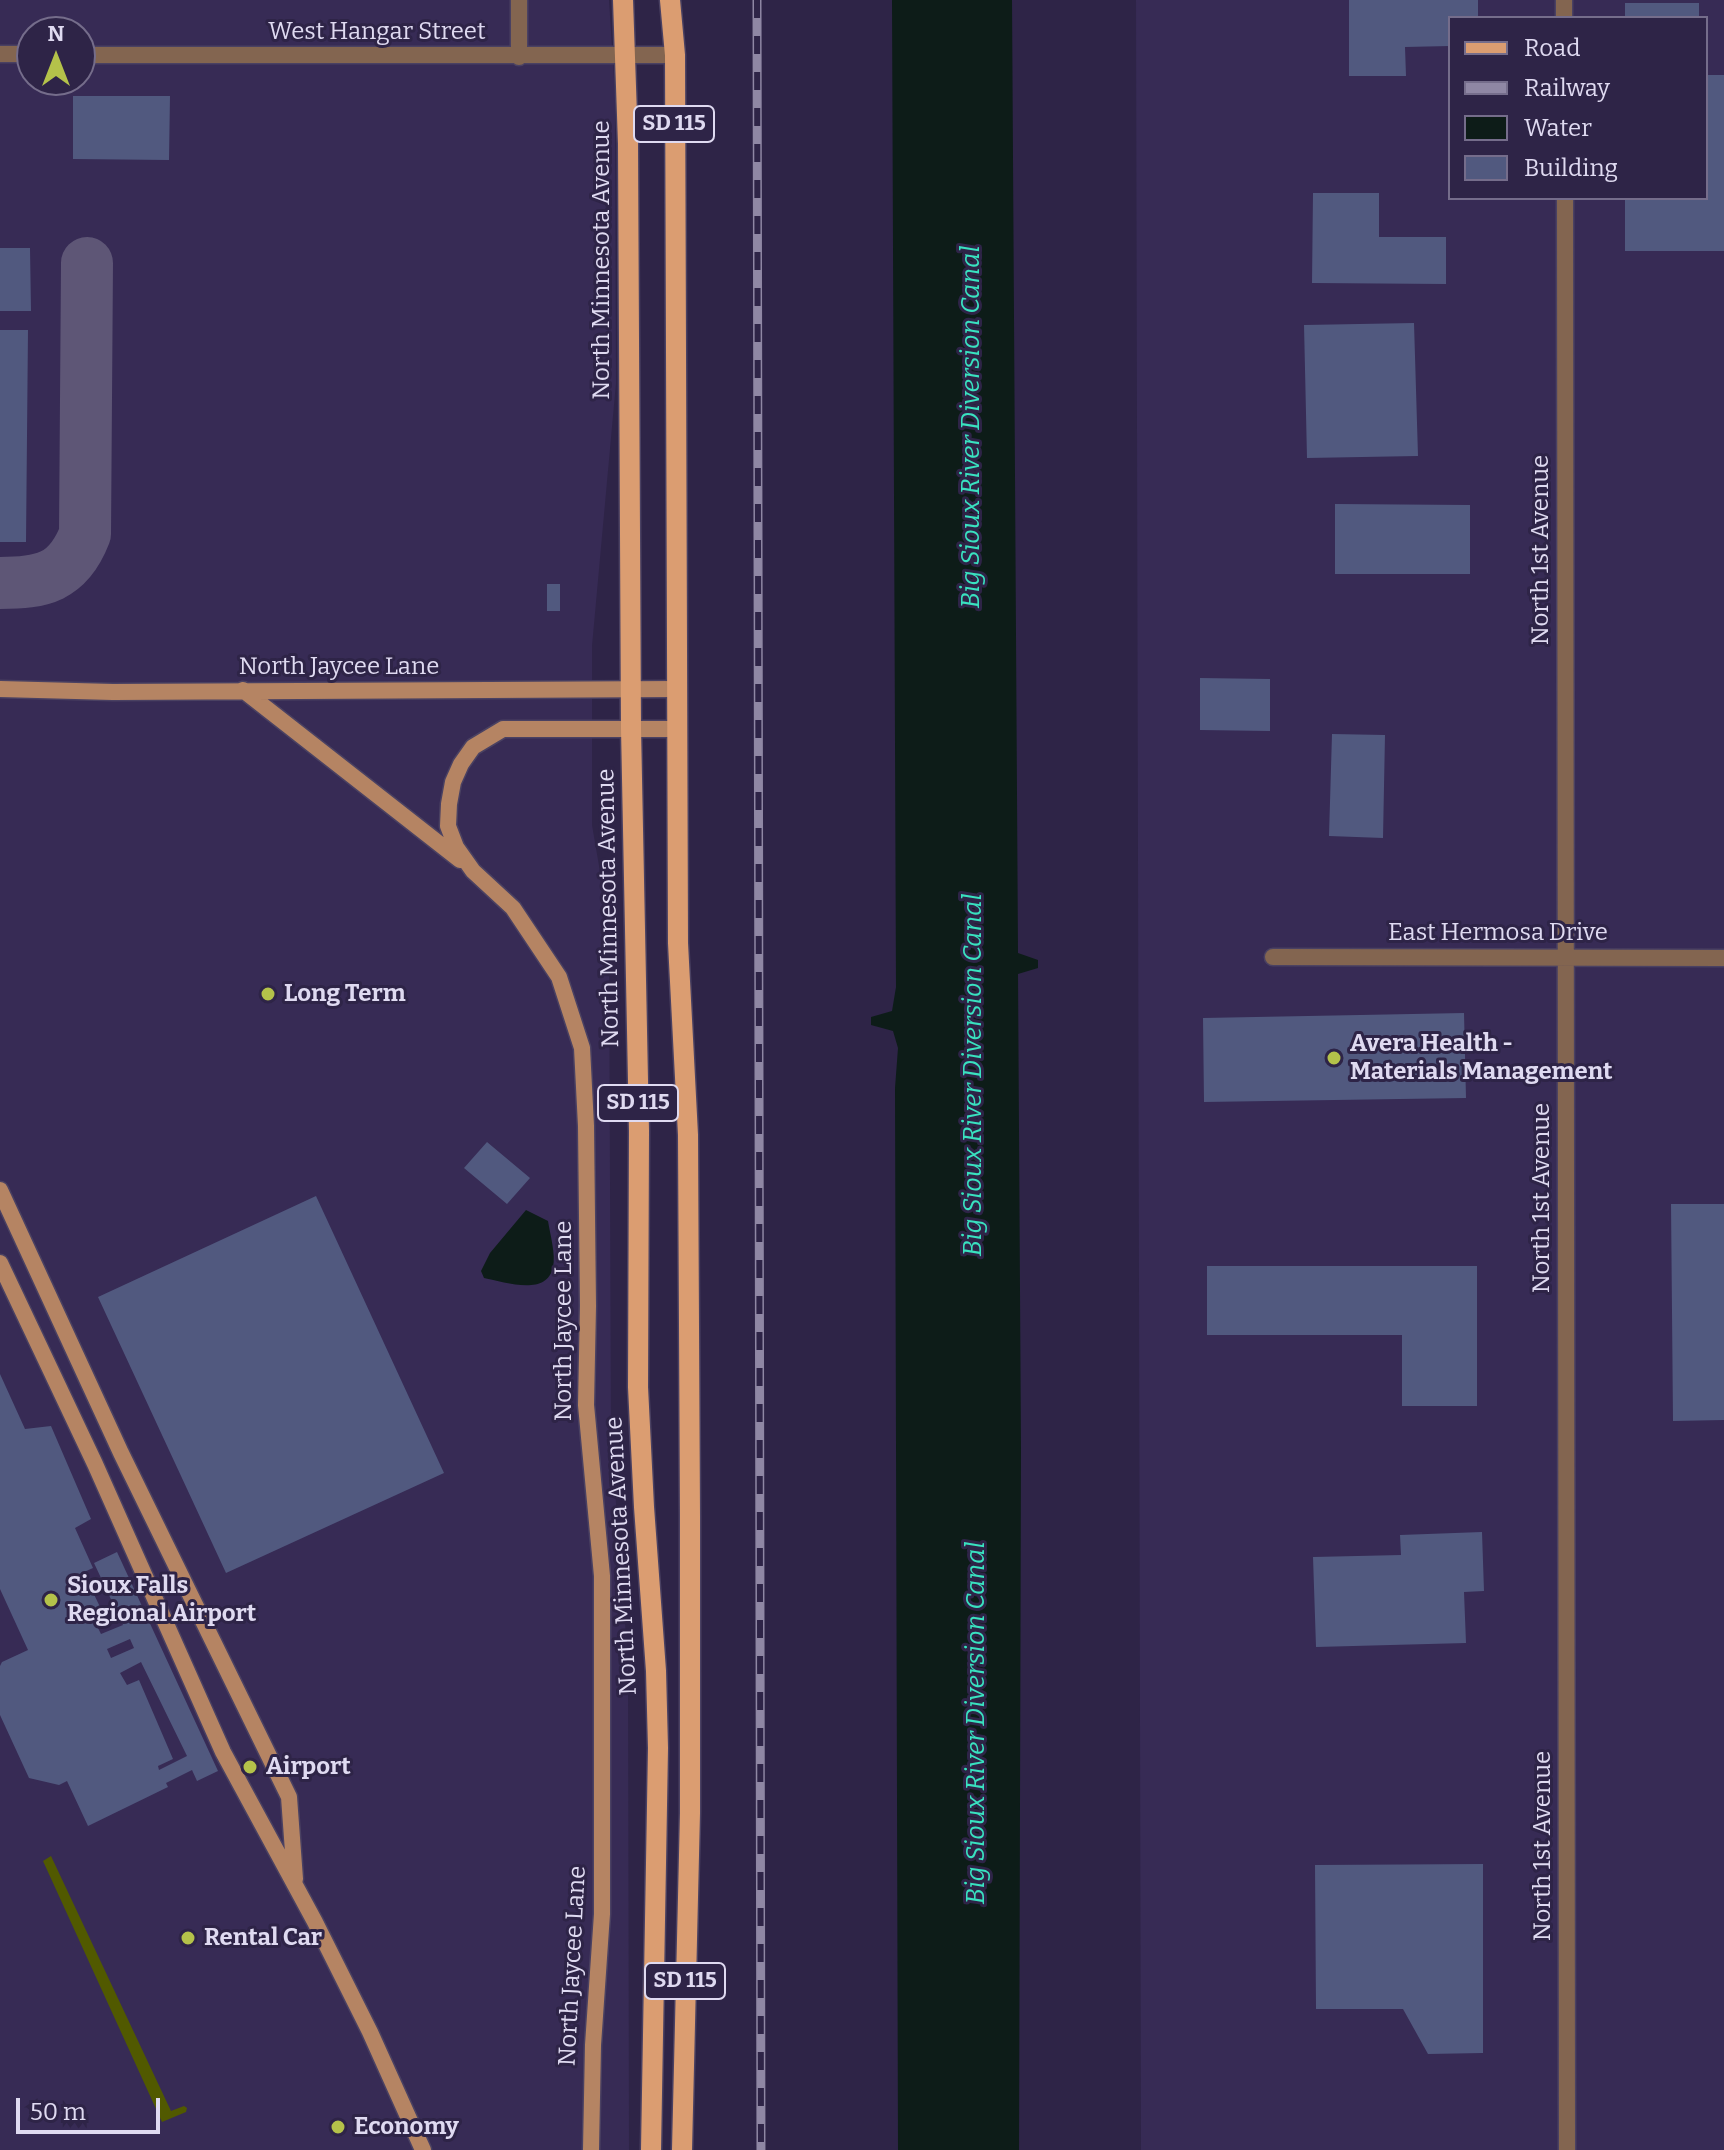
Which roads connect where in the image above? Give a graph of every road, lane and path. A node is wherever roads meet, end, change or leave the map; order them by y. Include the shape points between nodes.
1 (519, 0) edge
2 (623, 0) edge
3 (670, 0) edge
4 (626, 54) junction
5 (96, 55) edge
6 (675, 55) junction
7 (519, 57) junction
8 (1565, 200) edge
9 (0, 689) edge
10 (631, 689) junction
11 (677, 689) junction
12 (243, 690) junction
13 (631, 728) junction
14 (678, 729) junction
15 (473, 871) junction
16 (1273, 957) dead end
17 (1565, 957) junction
18 (1724, 958) edge
19 (0, 1190) edge
20 (0, 1263) edge
21 (296, 1887) junction
22 (423, 2150) edge
23 (591, 2150) edge
24 (651, 2150) edge
25 (682, 2150) edge
26 (1567, 2150) edge

1 - 7 street
2 - 4 main road, North Minnesota Avenue / SD 115
3 - 6 main road, SD 115
4 - 6 street, West Hangar Street
4 - 7 street, West Hangar Street
4 - 10 main road, North Minnesota Avenue / SD 115
5 - 7 street, West Hangar Street
6 - 11 main road, SD 115
8 - 17 street, North 1st Avenue
9 - 12 main road, North Jaycee Lane
10 - 11 main road, North Jaycee Lane
10 - 12 main road, North Jaycee Lane
10 - 13 main road, North Minnesota Avenue / SD 115
11 - 14 main road, SD 115
12 - 15 main road
13 - 14 main road, North Jaycee Lane
13 - 15 main road, North Jaycee Lane via 503,729 473,747 453,782 448,826
13 - 24 main road, North Minnesota Avenue / SD 115 via 638,1387 657,1717
14 - 25 main road, SD 115 via 690,1516
15 - 23 main road, North Jaycee Lane via 513,908 559,977 582,1048 586,1405 602,1576 602,1914
16 - 17 street, East Hermosa Drive
17 - 18 street, East Hermosa Drive
17 - 26 street, North 1st Avenue
19 - 21 main road via 289,1797
20 - 21 main road via 223,1752
21 - 22 main road

